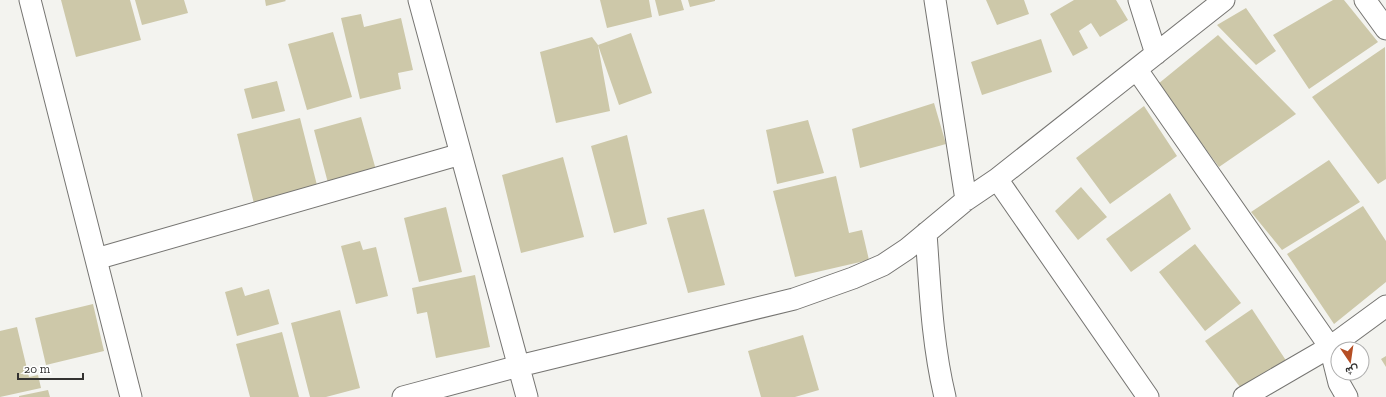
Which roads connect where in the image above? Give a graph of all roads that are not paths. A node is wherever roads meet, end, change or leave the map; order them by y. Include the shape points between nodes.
1 (30, 0) edge
2 (419, 0) edge
3 (935, 0) edge
4 (1139, 0) edge
5 (1224, 0) edge
6 (1365, 0) edge
7 (1386, 29) edge
8 (1156, 54) junction
9 (1136, 70) junction
10 (461, 154) junction
11 (997, 179) junction
12 (966, 200) junction
13 (926, 233) junction
14 (96, 259) junction
15 (1386, 306) edge
16 (1338, 341) edge
17 (1330, 347) joint
18 (519, 366) junction
19 (1338, 381) edge
20 (131, 397) edge
21 (403, 397) edge
22 (527, 397) edge
23 (945, 397) edge
24 (1148, 397) edge
25 (1244, 397) edge
26 (1347, 397) edge

1 - 14 street
2 - 10 street
3 - 12 street
4 - 8 street
5 - 8 street
6 - 7 street
8 - 9 street
9 - 11 street
9 - 17 street
10 - 14 street
10 - 18 street
11 - 12 street
11 - 24 street
12 - 13 street
13 - 18 street via 882,265 794,299
13 - 23 street via 932,324
14 - 20 street
15 - 16 street
17 - 25 street
18 - 21 street
18 - 22 street
19 - 26 street

